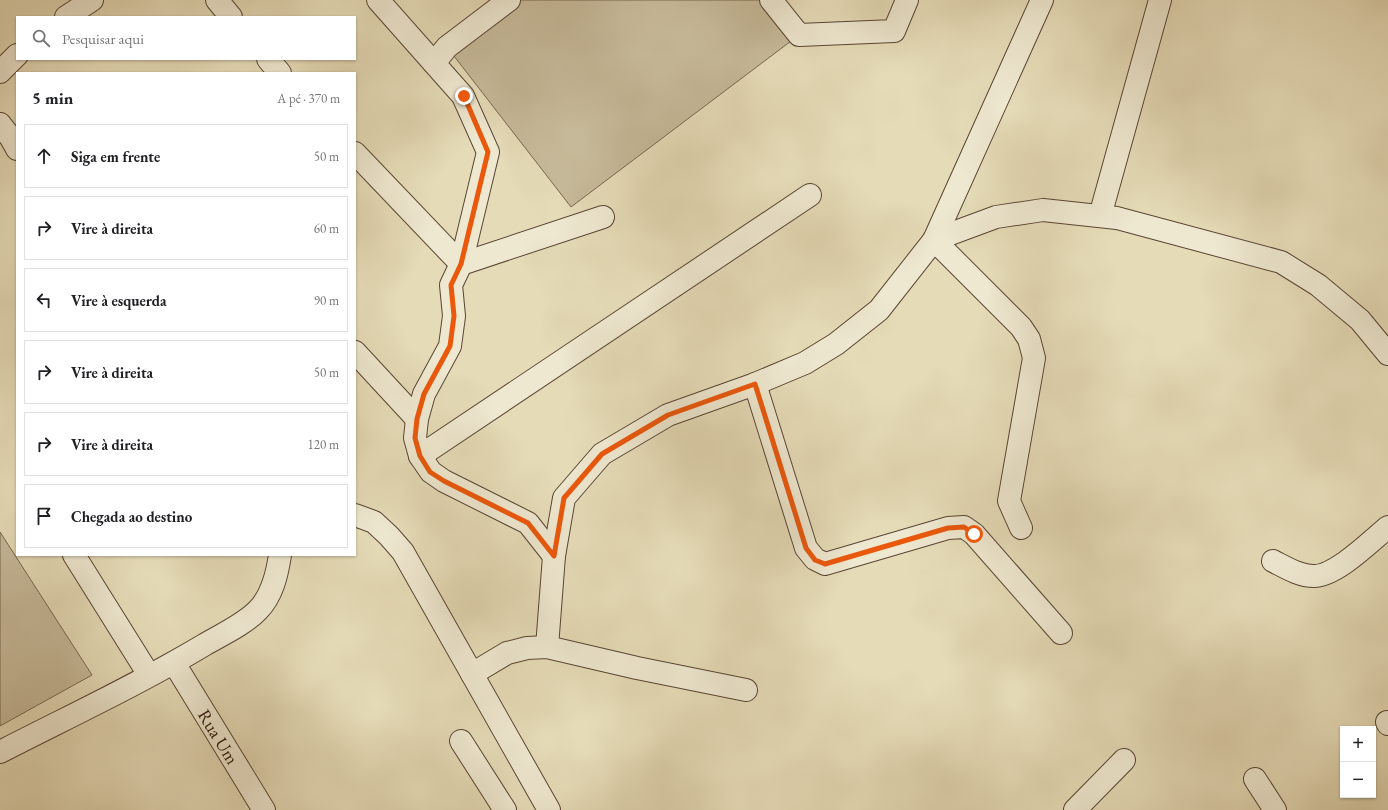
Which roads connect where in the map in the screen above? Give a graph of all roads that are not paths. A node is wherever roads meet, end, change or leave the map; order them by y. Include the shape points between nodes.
1 (92, 0) edge
2 (217, 0) edge
3 (378, 0) edge
4 (509, 0) edge
5 (771, 0) edge
6 (907, 0) edge
7 (1042, 0) edge
8 (1160, 0) edge
9 (68, 16) edge
10 (231, 16) edge
11 (16, 56) edge
12 (269, 60) edge
13 (434, 63) junction
14 (0, 72) edge
15 (279, 72) edge
16 (0, 124) edge
17 (16, 147) edge
18 (356, 154) edge
19 (810, 195) dead end
20 (1100, 216) junction
21 (602, 217) dead end
22 (934, 240) junction
23 (461, 264) junction
24 (356, 353) edge
25 (1388, 354) edge
26 (755, 384) junction
27 (417, 419) junction
28 (420, 456) junction
29 (356, 515) edge
30 (1388, 527) edge
31 (1021, 528) dead end
32 (75, 556) edge
33 (280, 556) edge
34 (554, 556) junction
35 (1273, 561) dead end
36 (1061, 632) dead end
37 (546, 647) junction
38 (174, 663) junction
39 (472, 674) junction
40 (149, 676) junction
41 (746, 690) dead end
42 (461, 741) dead end
43 (0, 752) edge
44 (1124, 760) dead end
45 (1255, 779) dead end
46 (264, 810) edge
47 (505, 810) edge
48 (549, 810) edge
49 (1075, 810) edge
50 (1275, 810) edge

1 - 9 street
2 - 10 street
3 - 13 street
4 - 13 street via 447,46
5 - 6 street via 799,35 894,32
7 - 22 street
8 - 20 street
11 - 14 street
12 - 15 street
13 - 23 street via 464,96 488,152
16 - 17 street
18 - 23 street
19 - 28 street
20 - 22 street via 1043,210 996,217
20 - 25 street via 1117,218 1281,262 1318,285 1360,320
21 - 23 street
22 - 26 street via 879,310 842,339 805,363
22 - 31 street via 1021,327 1029,339 1034,358 1009,501
23 - 27 street via 451,285 454,316 450,346 424,394
24 - 27 street
26 - 34 street via 668,415 602,454 564,498
26 - 36 street via 806,548 815,560 825,564 948,528 964,527 974,534
27 - 28 street via 415,438
28 - 34 street via 430,472 444,481 528,523
29 - 39 street via 374,522 403,552
30 - 35 street via 1345,562 1327,573 1314,576 1295,572
32 - 40 street
33 - 38 street via 269,596 258,611
34 - 37 street
37 - 39 street via 507,653
37 - 41 street
38 - 40 street
38 - 46 street, Rua Um
39 - 48 street
40 - 43 street
42 - 47 street
44 - 49 street
45 - 50 street

